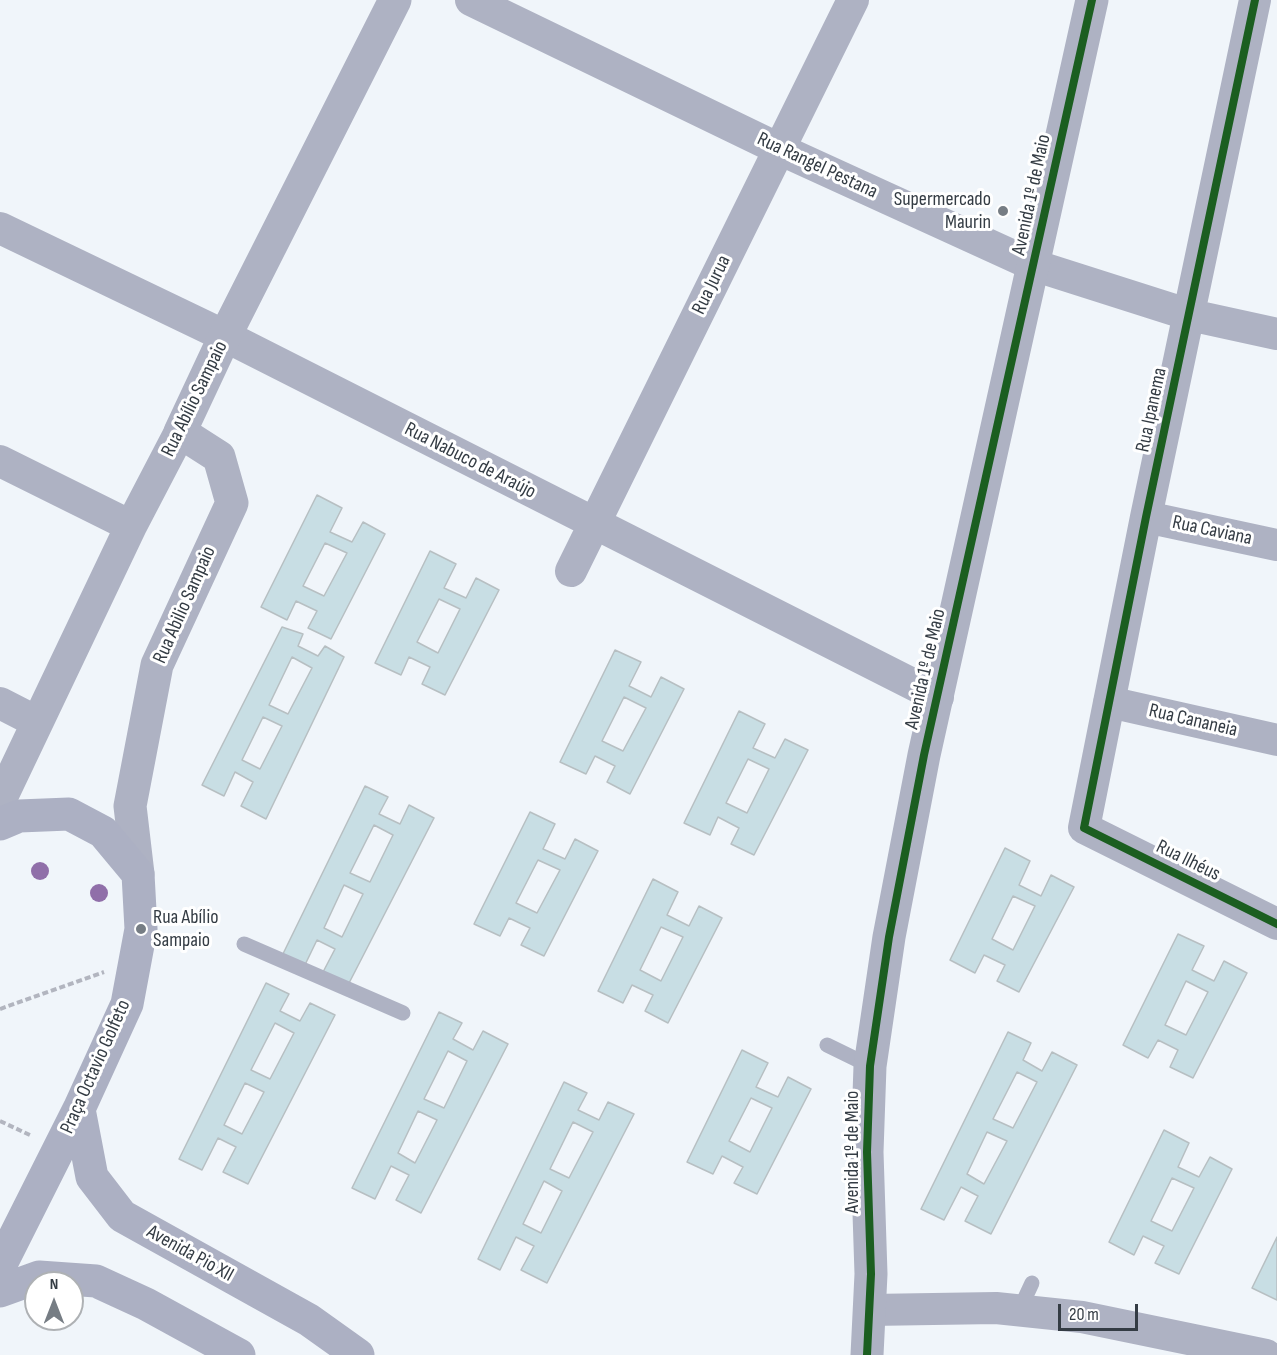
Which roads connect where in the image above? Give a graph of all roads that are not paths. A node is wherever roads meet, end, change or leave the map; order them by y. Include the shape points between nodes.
1 (395, 0) edge
2 (471, 0) edge
3 (853, 0) edge
4 (1092, 0) edge
5 (1255, 0) edge
6 (779, 149) junction
7 (0, 228) edge
8 (1033, 265) junction
9 (1190, 315) junction
10 (1277, 334) edge
11 (225, 336) junction
12 (180, 432) junction
13 (0, 461) edge
14 (1146, 517) junction
15 (595, 525) junction
16 (131, 526) junction
17 (1277, 545) edge
18 (572, 571) dead end
19 (938, 697) junction
20 (1109, 702) junction
21 (0, 703) edge
22 (37, 722) junction
23 (1277, 740) edge
24 (0, 801) edge
25 (0, 824) edge
26 (1083, 828) joint
27 (138, 874) junction
28 (1277, 924) edge
29 (244, 944) dead end
30 (403, 1013) dead end
31 (827, 1046) dead end
32 (870, 1066) junction
33 (79, 1109) junction
34 (5, 1246) edge
35 (0, 1291) edge
36 (870, 1310) junction
37 (1252, 1353) edge
38 (239, 1355) edge
39 (358, 1355) edge
40 (867, 1355) edge

1 - 11 street, Rua Abílio Sampaio
2 - 6 street, Rua Rangel Pestana
3 - 6 street, Rua Jurua
4 - 8 street, Avenida 1º de Maio
5 - 9 street, Rua Ipanema
6 - 8 street, Rua Rangel Pestana
6 - 15 street, Rua Jurua
7 - 11 street, Rua Nabuco de Araújo
8 - 9 street, Rua Rangel Pestana
8 - 19 street, Avenida 1º de Maio
9 - 10 street, Rua Rangel Pestana
9 - 14 street, Rua Ipanema
11 - 12 street, Rua Abílio Sampaio
11 - 15 street, Rua Nabuco de Araújo
12 - 16 street, Rua Abílio Sampaio
12 - 27 street, Rua Abilio Sampaio via 219,458 232,503 157,665 130,806
13 - 16 street
14 - 17 street, Rua Caviana
14 - 20 street, Rua Ipanema
15 - 18 street, Rua Jurua
15 - 19 street, Rua Nabuco de Araújo
16 - 22 street, Rua Abílio Sampaio
19 - 32 street, Avenida 1º de Maio via 902,864
20 - 23 street, Rua Cananeia
20 - 26 street, Rua Ipanema
21 - 22 street
22 - 24 street, Rua Abílio Sampaio
25 - 27 main road via 19,816 69,814 103,832
26 - 28 street, Rua Ilhéus
27 - 33 main road, Praça Octavio Golfeto via 141,929 127,1004
29 - 30 lane
31 - 32 lane
32 - 36 street, Avenida 1º de Maio
33 - 34 main road, Praça Octavio Golfeto
33 - 39 main road, Avenida Pio XII via 92,1178 122,1216 309,1320
35 - 38 main road via 39,1277 96,1281
36 - 37 street via 996,1308 1026,1297 1082,1317
36 - 40 street, Avenida 1º de Maio

